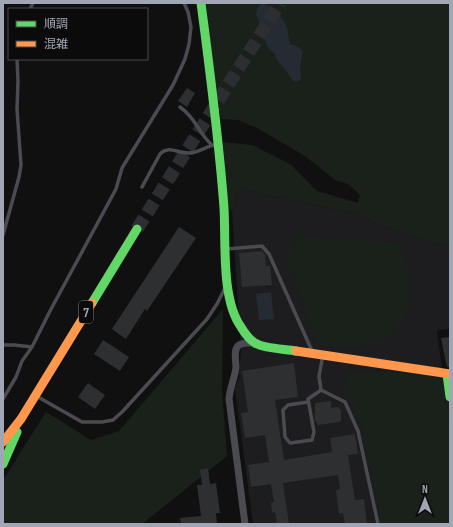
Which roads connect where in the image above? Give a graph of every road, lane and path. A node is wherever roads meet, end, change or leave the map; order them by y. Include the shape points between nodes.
1 (184, 3) edge
2 (201, 3) edge
3 (17, 60) edge
4 (180, 107) dead end
5 (214, 144) junction
6 (142, 187) dead end
7 (137, 229) tunnel mouth
8 (3, 235) edge
9 (226, 249) junction
10 (227, 283) junction
11 (255, 343) junction
12 (3, 345) edge
13 (32, 347) junction
14 (313, 354) junction
15 (323, 356) junction
16 (448, 374) edge
17 (321, 390) junction
18 (36, 395) junction
19 (450, 397) edge
20 (3, 399) edge
21 (308, 402) junction
22 (21, 419) junction
23 (3, 442) edge
24 (3, 464) edge
25 (245, 524) edge
26 (378, 524) edge

1 - 13 lane via 191,26 185,59 173,85 122,168 116,189
2 - 5 main road via 211,81
3 - 8 lane via 21,165 20,177
4 - 5 lane via 188,113 208,141
5 - 6 lane via 193,153 164,150
5 - 9 main road via 224,208
7 - 18 main road, 7
9 - 10 main road
9 - 14 lane via 262,246 269,254
10 - 11 main road via 235,318
10 - 18 lane via 207,319 113,420 82,422
11 - 14 main road
11 - 25 street via 238,345 230,394
12 - 13 lane
13 - 20 lane via 22,360 16,377
14 - 15 main road
15 - 16 main road
15 - 17 lane via 319,376
16 - 19 main road
17 - 21 lane
17 - 26 lane via 345,402 358,431
18 - 22 main road, 7
21 - 21 lane via 314,432 312,440 290,443 285,437 282,410 288,405
22 - 23 main road, 7
22 - 24 main road, 7

